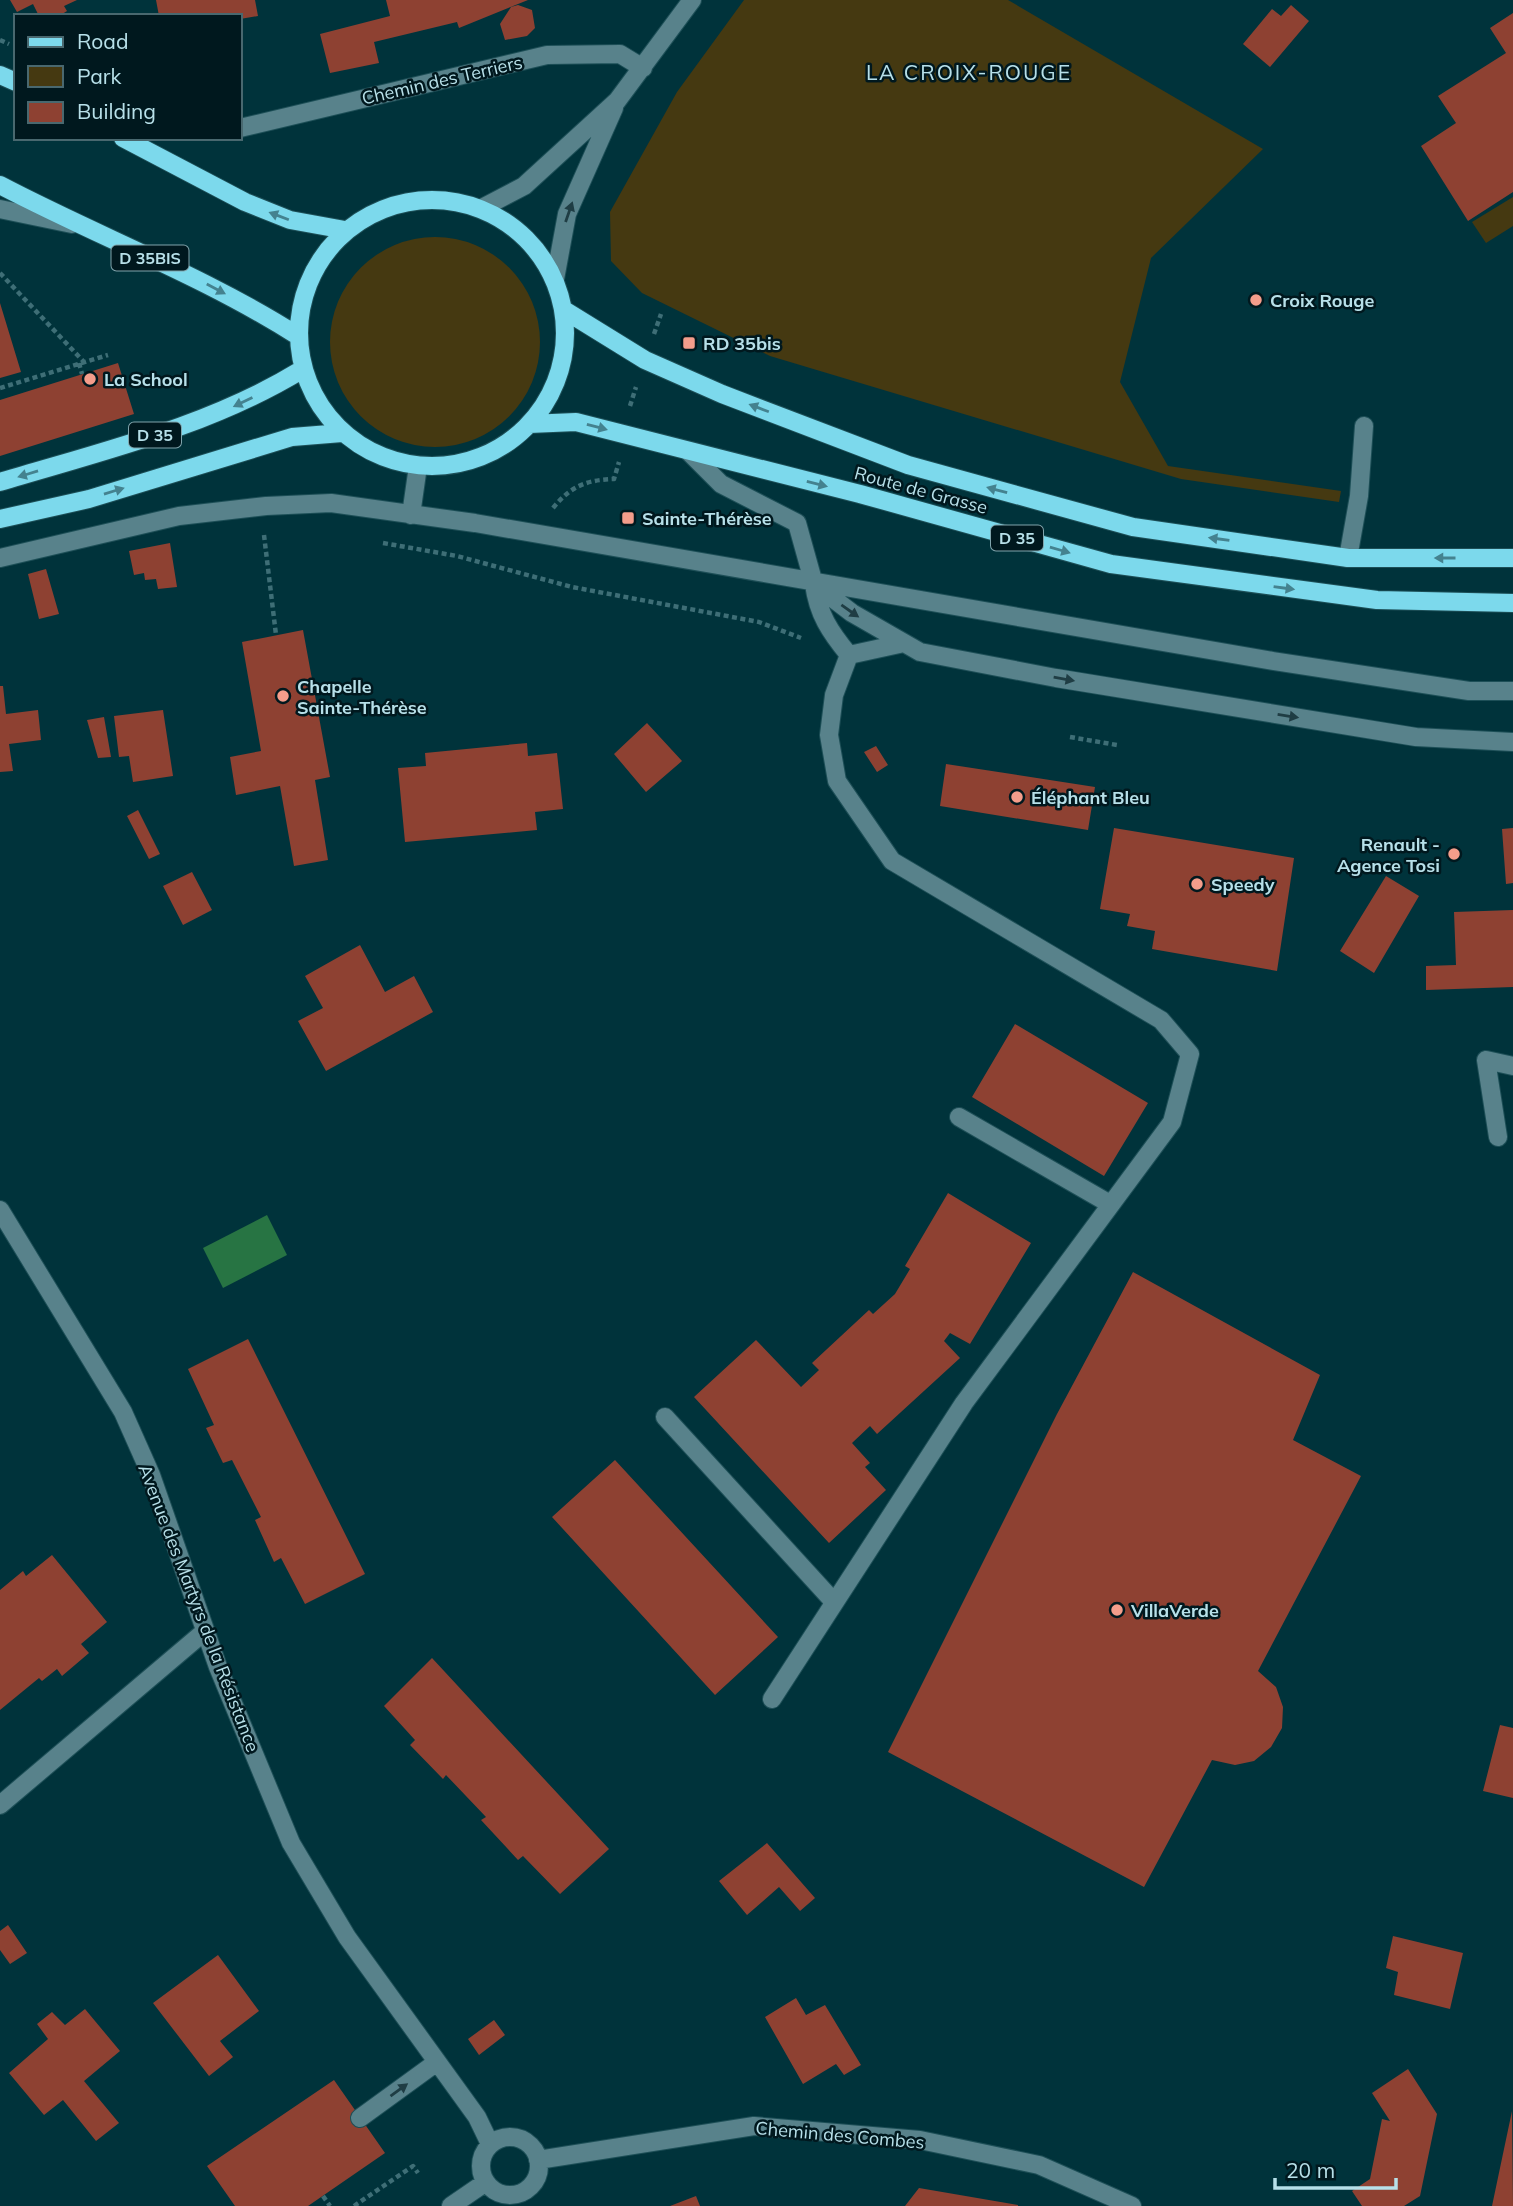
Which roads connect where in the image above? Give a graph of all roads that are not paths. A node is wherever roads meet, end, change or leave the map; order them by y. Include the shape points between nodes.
1 (692, 0) edge
2 (643, 68) junction
3 (617, 101) junction
4 (242, 128) edge
5 (127, 140) edge
6 (0, 185) edge
7 (482, 208) junction
8 (0, 209) edge
9 (77, 225) junction
10 (345, 230) junction
11 (555, 278) junction
12 (564, 310) junction
13 (298, 336) junction
14 (303, 369) junction
15 (530, 424) junction
16 (1364, 426) dead end
17 (342, 433) junction
18 (688, 451) junction
19 (418, 466) junction
20 (0, 482) edge
21 (411, 515) junction
22 (0, 519) edge
23 (0, 558) edge
24 (1348, 558) junction
25 (1513, 558) edge
26 (814, 584) junction
27 (1513, 603) edge
28 (904, 643) junction
29 (849, 655) junction
30 (1513, 691) edge
31 (1513, 742) edge
32 (1513, 1066) edge
33 (959, 1117) dead end
34 (1499, 1137) dead end
35 (1110, 1204) junction
36 (0, 1210) edge
37 (664, 1417) dead end
38 (834, 1602) junction
39 (204, 1632) junction
40 (772, 1699) dead end
41 (0, 1805) edge
42 (437, 2062) junction
43 (360, 2118) dead end
44 (491, 2144) junction
45 (538, 2160) junction
46 (486, 2182) junction
47 (451, 2206) edge
48 (1132, 2206) edge

1 - 2 street
2 - 3 street
2 - 4 street, Chemin des Terriers via 620,54 547,55
3 - 7 street via 524,186
11 -> 3 street via 567,214
10 -> 5 main road via 290,220 245,202
6 - 9 main road, D 35BIS
7 - 10 main road via 435,198 387,206
7 - 11 main road via 526,236
8 - 9 street
9 -> 13 main road, D 35BIS via 205,283
10 - 13 main road via 319,260 303,297
11 - 12 main road
12 - 15 main road via 560,371 548,400
24 -> 12 main road, Route de Grasse / D 35 via 1133,527 908,465 645,360
13 - 14 main road
14 - 17 main road via 318,404
14 -> 20 main road, D 35 via 224,411
15 -> 18 main road, Route de Grasse / D 35 via 576,422
15 - 19 main road via 497,450 459,464
16 - 24 street
17 - 19 main road via 377,455
22 -> 17 main road, D 35 via 89,499 292,438
18 - 26 street via 721,484 797,523
18 -> 27 main road, Route de Grasse / D 35 via 1111,564 1377,600
19 - 21 street
21 - 23 street via 331,503 266,506 179,516
21 - 26 street via 669,555
25 -> 24 main road, Route de Grasse / D 35
26 -> 28 street
26 - 29 street via 822,620
26 - 30 street via 1456,689
28 - 29 street
28 -> 31 street via 951,659 1416,737
29 - 35 street via 834,695 829,735 837,781 892,861 1161,1020 1190,1055 1172,1122
32 - 34 street via 1486,1060
33 - 35 street
35 - 38 street via 964,1403
36 - 39 street, Avenue des Martyrs de la Résistance via 123,1412 151,1475
37 - 38 street
38 - 40 street
39 - 41 street
39 - 42 street, Avenue des Martyrs de la Résistance via 291,1843 347,1937
43 -> 42 street
42 - 44 street, Avenue des Martyrs de la Résistance
44 - 45 street via 506,2137 523,2140
44 - 46 street via 482,2158
45 - 46 street via 535,2179 521,2193 502,2193
45 - 48 street, Chemin des Combes via 768,2127 920,2140 1039,2165
46 - 47 street

